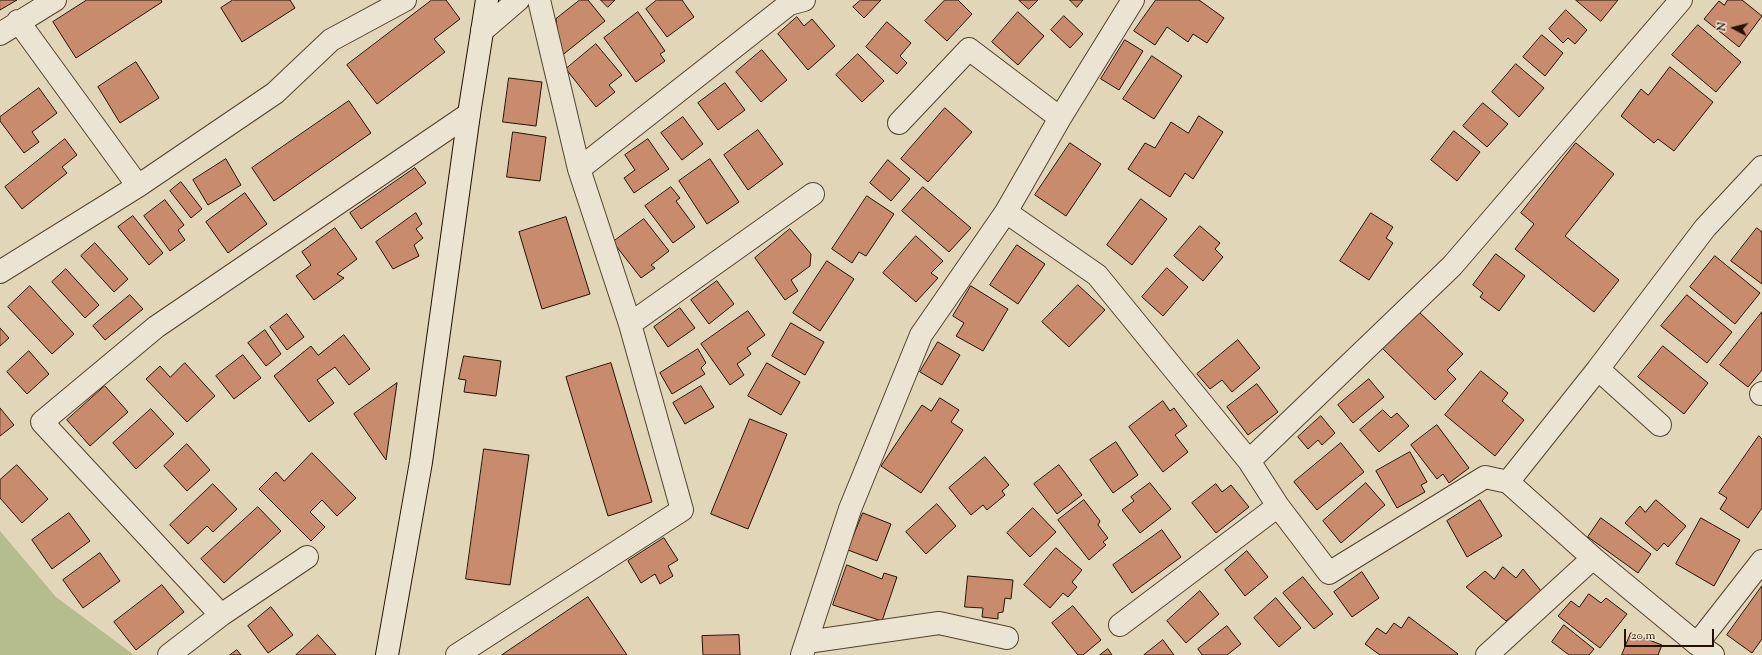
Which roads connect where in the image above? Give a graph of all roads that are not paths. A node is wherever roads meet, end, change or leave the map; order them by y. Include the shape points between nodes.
1 (55, 0) edge
2 (405, 0) edge
3 (487, 0) edge
4 (518, 0) edge
5 (538, 0) edge
6 (804, 0) edge
7 (1133, 0) edge
8 (1681, 0) edge
9 (18, 22) junction
10 (482, 31) junction
11 (0, 34) edge
12 (469, 114) junction
13 (1060, 118) junction
14 (899, 123) dead end
15 (1762, 167) edge
16 (579, 169) junction
17 (138, 186) junction
18 (813, 194) dead end
19 (1006, 212) junction
20 (0, 272) edge
21 (630, 324) junction
22 (1598, 369) junction
23 (1660, 425) dead end
24 (1250, 461) junction
25 (1508, 482) junction
26 (1278, 506) junction
27 (307, 557) dead end
28 (1593, 558) junction
29 (1762, 561) edge
30 (221, 615) junction
31 (1120, 625) dead end
32 (1007, 638) dead end
33 (805, 648) edge
34 (1708, 652) edge
35 (169, 655) edge
36 (387, 655) edge
37 (457, 655) edge
38 (1487, 655) edge

1 - 9 street
2 - 17 street via 331,40 275,94
3 - 10 street
4 - 10 street
5 - 16 street
6 - 16 street via 789,4
7 - 13 street
8 - 24 street via 1452,266
9 - 11 street
9 - 17 street
10 - 12 street
12 - 30 street via 156,327 42,422
12 - 36 street via 422,462
13 - 14 street via 969,49
13 - 19 street
15 - 22 street via 1705,228
16 - 21 street
17 - 20 street
18 - 21 street
19 - 24 street via 1097,275
19 - 33 street via 921,335 850,509
21 - 37 street via 682,510
22 - 23 street
22 - 25 street
24 - 26 street
25 - 26 street via 1485,477 1329,573
25 - 28 street
26 - 31 street
27 - 30 street
28 - 34 street
28 - 38 street
29 - 34 street
30 - 35 street
32 - 33 street via 938,623

